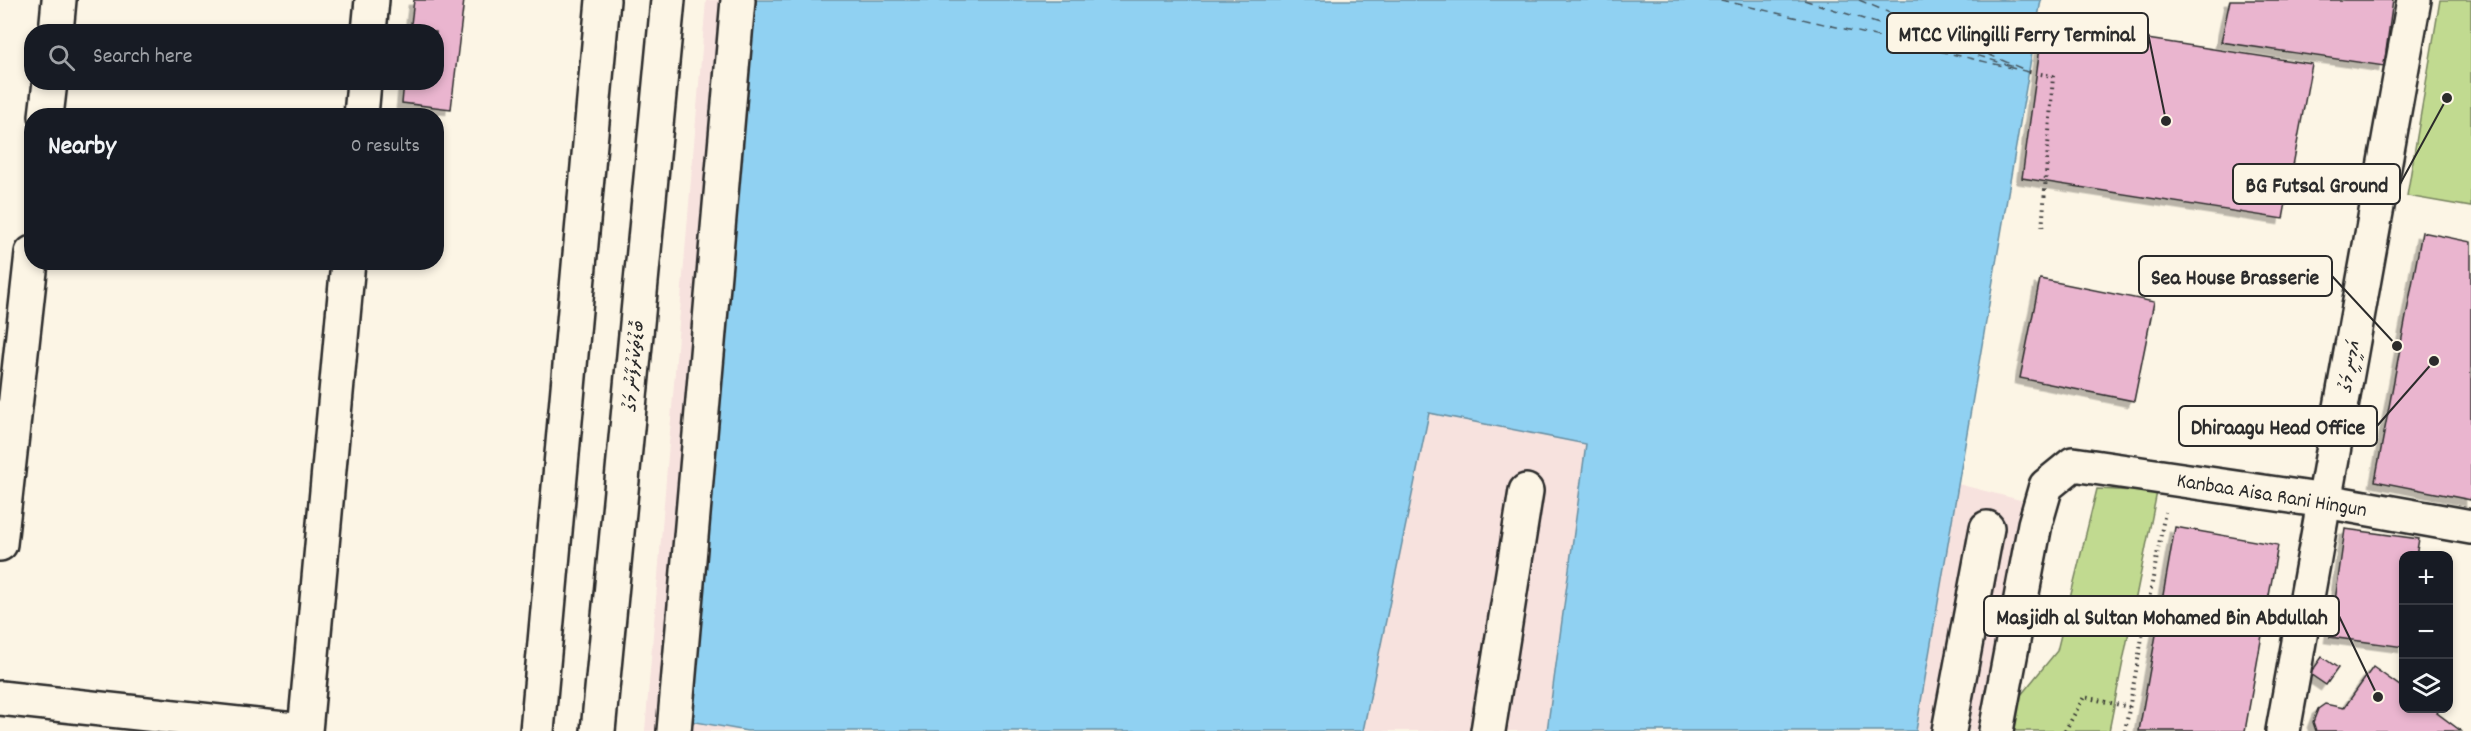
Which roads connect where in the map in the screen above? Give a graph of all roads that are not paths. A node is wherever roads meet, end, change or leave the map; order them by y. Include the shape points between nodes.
1 (59, 0) edge
2 (372, 0) edge
3 (603, 0) edge
4 (668, 0) edge
5 (738, 0) edge
6 (2414, 0) edge
7 (57, 24) edge
8 (370, 24) edge
9 (49, 90) edge
10 (363, 90) edge
11 (47, 108) edge
12 (362, 108) edge
13 (30, 270) edge
14 (347, 270) edge
15 (1526, 491) dead end
16 (2325, 501) junction
17 (2471, 527) edge
18 (1987, 528) dead end
19 (0, 544) edge
20 (0, 698) edge
21 (304, 731) edge
22 (537, 731) edge
23 (598, 731) edge
24 (674, 731) edge
25 (1488, 731) edge
26 (1949, 731) edge
27 (1996, 731) edge
28 (2283, 731) edge

1 - 7 main road
2 - 8 main road
3 - 22 main road
4 - 23 main road, ބޮޑުތަކުރުފާނު މަގު
5 - 24 main road
6 - 16 main road, އަމީނީ މަގު
9 - 11 main road
10 - 12 main road
13 - 19 main road
14 - 21 main road
15 - 25 main road
16 - 17 main road, Kanbaa Aisa Rani Hingun
16 - 27 main road, Kanbaa Aisa Rani Hingun via 2073,464 2046,486
16 - 28 main road, އަމީނީ މަގު
18 - 26 main road
20 - 21 main road

